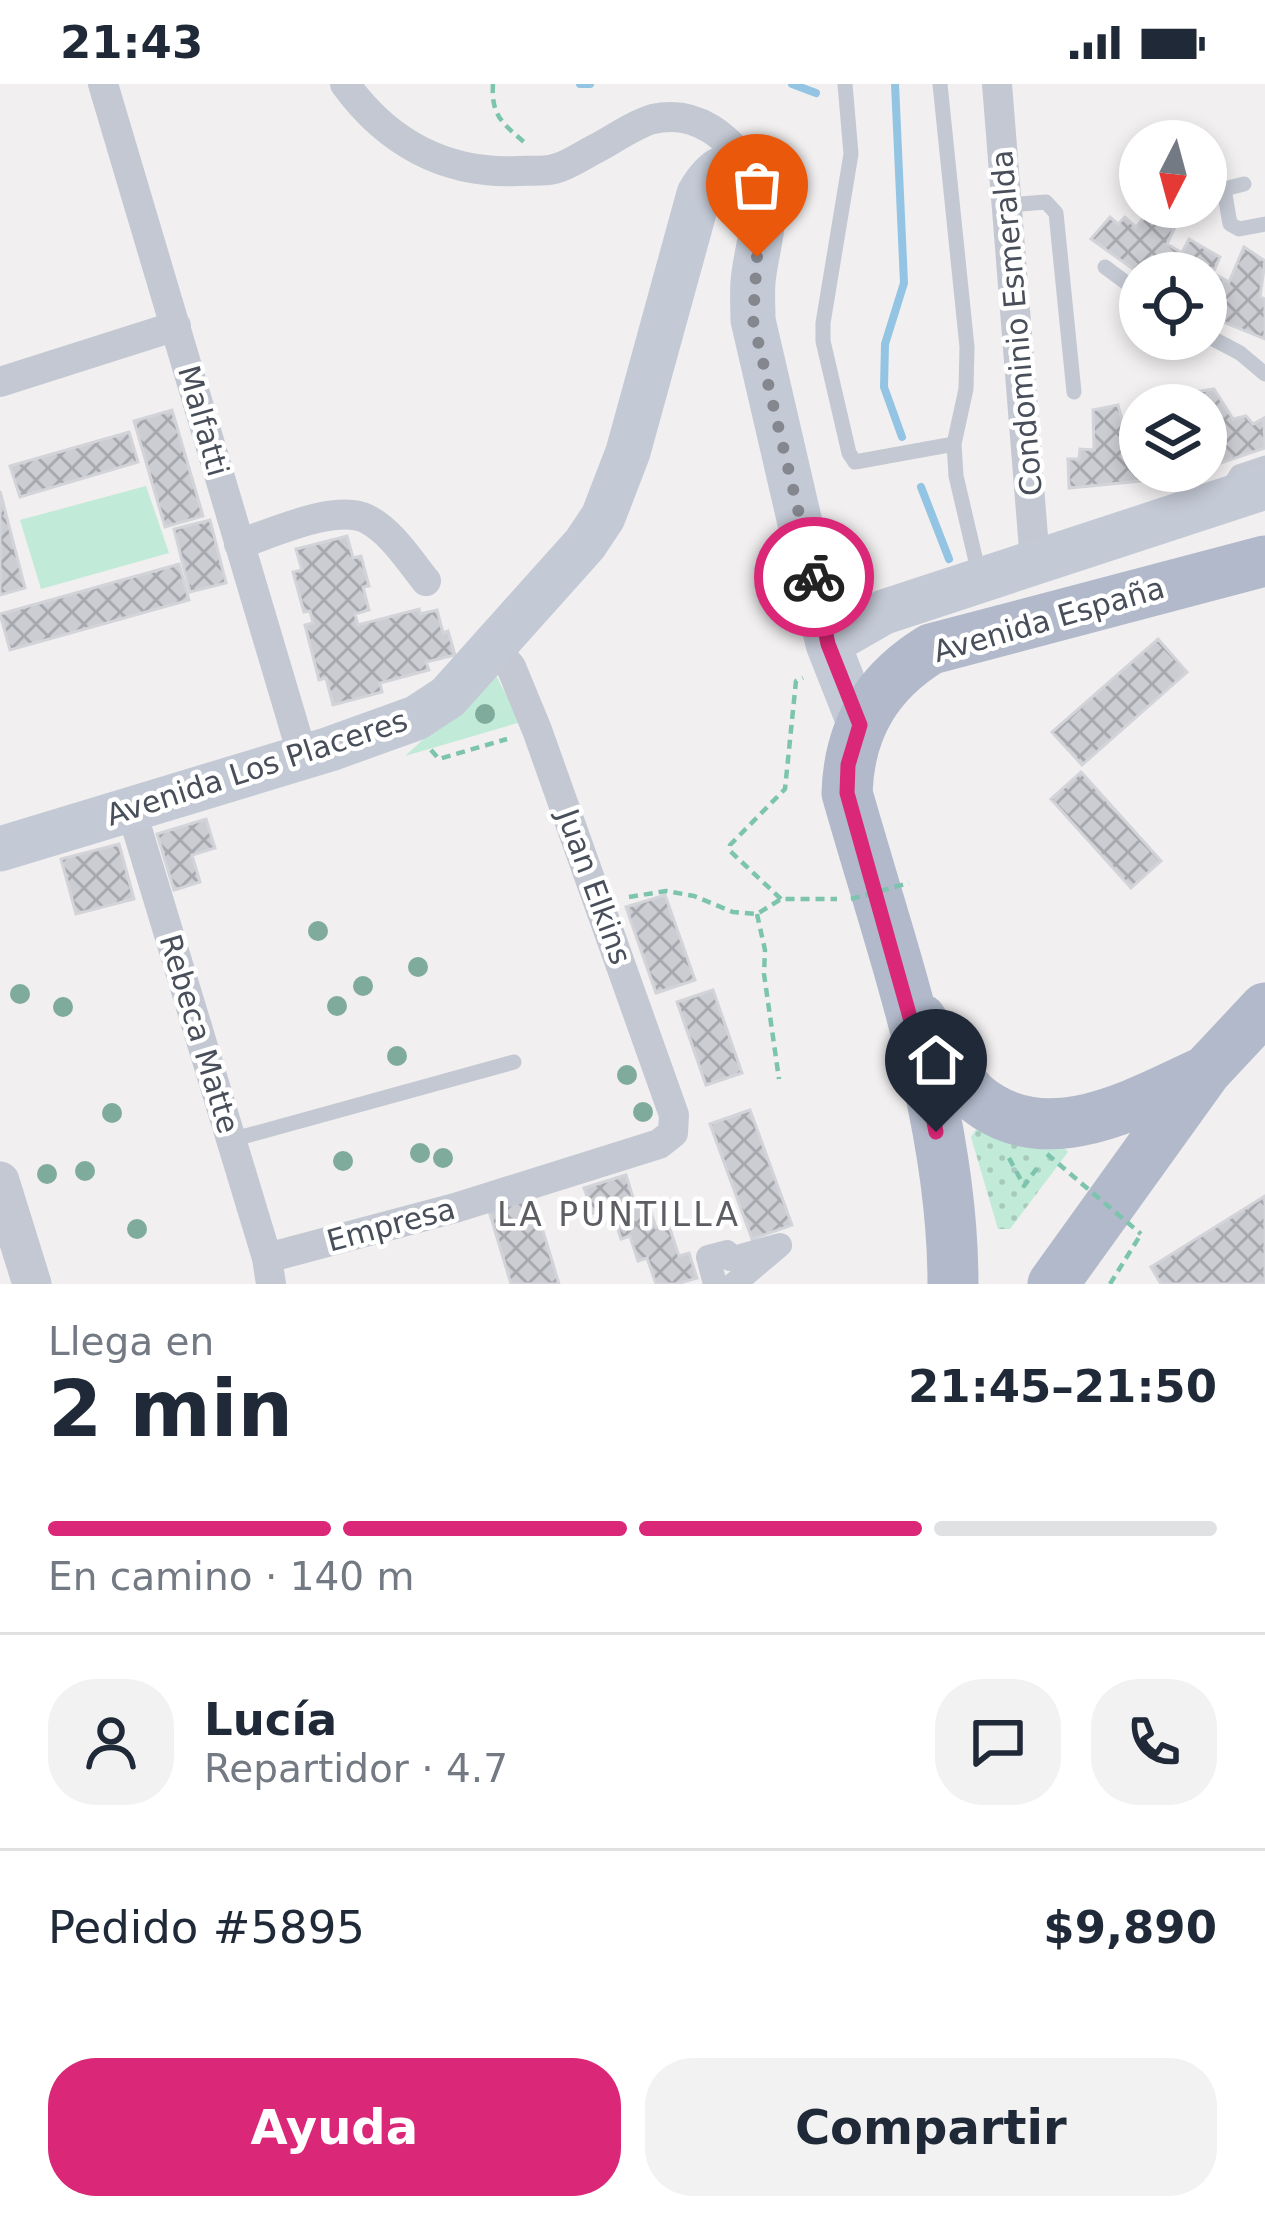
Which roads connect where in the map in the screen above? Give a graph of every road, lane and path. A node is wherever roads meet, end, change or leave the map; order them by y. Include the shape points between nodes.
1 (103, 84) edge
2 (344, 84) edge
3 (493, 84) edge
4 (845, 84) edge
5 (940, 84) edge
6 (998, 84) edge
7 (556, 169) junction
8 (753, 170) junction
9 (1244, 184) dead end
10 (1008, 205) junction
11 (1265, 224) edge
12 (1105, 267) dead end
13 (1119, 277) edge
14 (176, 326) junction
15 (1227, 346) edge
16 (1265, 374) edge
17 (0, 382) edge
18 (1074, 392) dead end
19 (954, 444) junction
20 (1265, 463) edge
21 (1244, 493) edge
22 (238, 544) junction
23 (1265, 561) edge
24 (1035, 562) junction
25 (426, 581) dead end
26 (980, 581) junction
27 (495, 648) junction
28 (832, 654) junction
29 (416, 718) junction
30 (860, 725) junction
31 (537, 730) junction
32 (304, 757) junction
33 (131, 809) junction
34 (0, 849) edge
35 (909, 883) dead end
36 (781, 899) junction
37 (600, 902) junction
38 (757, 914) junction
39 (904, 994) junction
40 (1265, 1008) edge
41 (514, 1062) dead end
42 (1206, 1071) junction
43 (779, 1079) dead end
44 (673, 1133) joint
45 (231, 1140) junction
46 (0, 1181) edge
47 (1024, 1186) dead end
48 (269, 1271) edge
49 (32, 1284) edge
50 (715, 1284) edge
51 (734, 1284) edge
52 (952, 1284) edge
53 (1053, 1284) edge
54 (1110, 1284) edge

1 - 14 street, Malfatti
2 - 7 street via 400,140 451,166
3 - 7 path via 496,117
4 - 19 lane via 851,154 823,341 849,453 855,462
5 - 19 lane via 967,347
6 - 10 street, Condominio Esmeralda
7 - 8 street via 652,119 680,119 710,125
8 - 27 main road, Avenida Los Placeres via 727,165 712,172 700,194 603,517
8 - 28 main road via 764,197 753,320
9 - 11 lane via 1224,189 1230,224
10 - 18 lane via 1046,202 1056,213
10 - 24 street, Condominio Esmeralda
12 - 13 lane
14 - 17 street
14 - 22 street, Malfatti
15 - 16 lane
19 - 26 lane
20 - 21 lane via 1238,472
21 - 24 main road
22 - 25 street via 345,513 391,537
22 - 32 street, Malfatti
23 - 30 main road, Avenida España via 932,649 882,689
24 - 26 main road
26 - 28 main road via 884,612
27 - 29 main road, Avenida Los Placeres
27 - 31 street, Juan Elkins
28 - 30 main road
28 - 36 path via 796,681 785,789 730,845
29 - 31 path via 439,759
29 - 32 main road, Avenida Los Placeres
30 - 39 main road, Avenida España via 847,793
31 - 37 street, Juan Elkins
32 - 33 main road, Avenida Los Placeres
33 - 34 main road, Avenida Los Placeres
33 - 45 street, Rebeca Matte
35 - 36 path, bridge via 851,899
36 - 38 path
37 - 38 path via 666,892
37 - 44 street, Juan Elkins via 674,1115
38 - 43 path
39 - 42 main road via 974,1096 1026,1121 1106,1117
39 - 52 main road, Avenida España via 951,1203
40 - 42 main road
41 - 45 lane
42 - 53 main road
44 - 48 street, Empresa
45 - 48 street, Rebeca Matte
46 - 49 street
47 - 54 path, bridge via 1047,1154 1141,1234
50 - 51 street via 708,1257 780,1245

